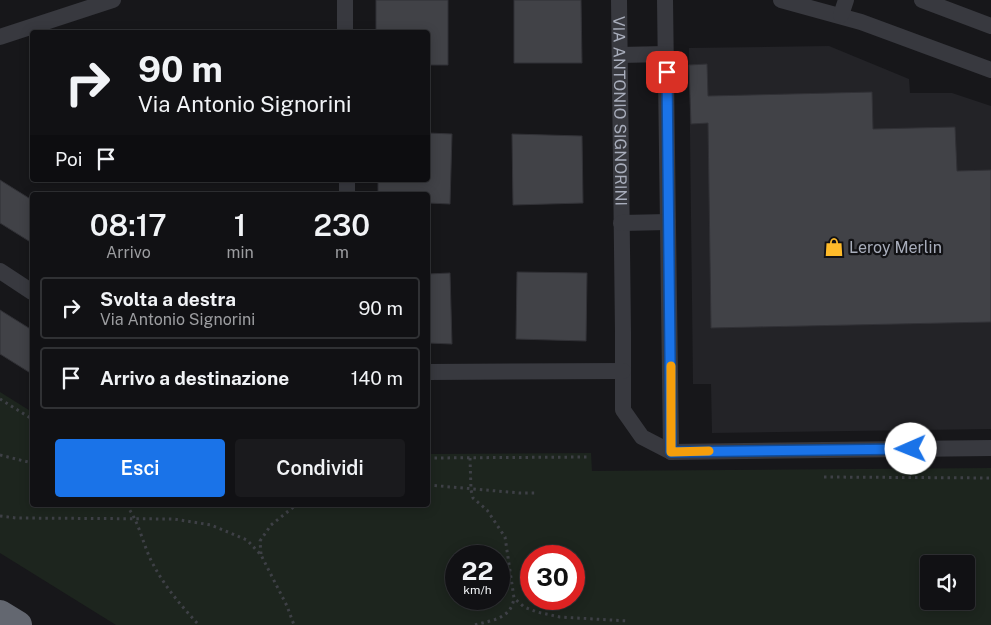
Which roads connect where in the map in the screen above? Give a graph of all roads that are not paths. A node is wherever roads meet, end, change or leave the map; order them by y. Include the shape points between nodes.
1 (113, 0) edge
2 (345, 0) edge
3 (619, 0) edge
4 (666, 0) edge
5 (781, 0) edge
6 (922, 0) edge
7 (843, 8) edge
8 (991, 26) edge
9 (345, 30) edge
10 (0, 38) edge
11 (666, 54) junction
12 (620, 55) junction
13 (991, 70) edge
14 (668, 222) junction
15 (621, 223) junction
16 (0, 272) edge
17 (30, 291) edge
18 (623, 371) junction
19 (430, 372) edge
20 (991, 448) edge
21 (671, 452) junction
22 (0, 614) edge
23 (18, 625) edge

1 - 10 street
2 - 9 street
3 - 12 street, VIA ANTONIO SIGNORINI
4 - 11 street
5 - 7 street
6 - 8 street
7 - 13 street
11 - 12 street
11 - 14 street
12 - 15 street, VIA ANTONIO SIGNORINI
14 - 15 street, VIA ANTONIO SIGNORINI
14 - 21 street
15 - 18 street, VIA ANTONIO SIGNORINI
16 - 17 street
18 - 19 street
18 - 21 street, VIA ANTONIO SIGNORINI via 623,410 642,437
20 - 21 street
22 - 23 highway

